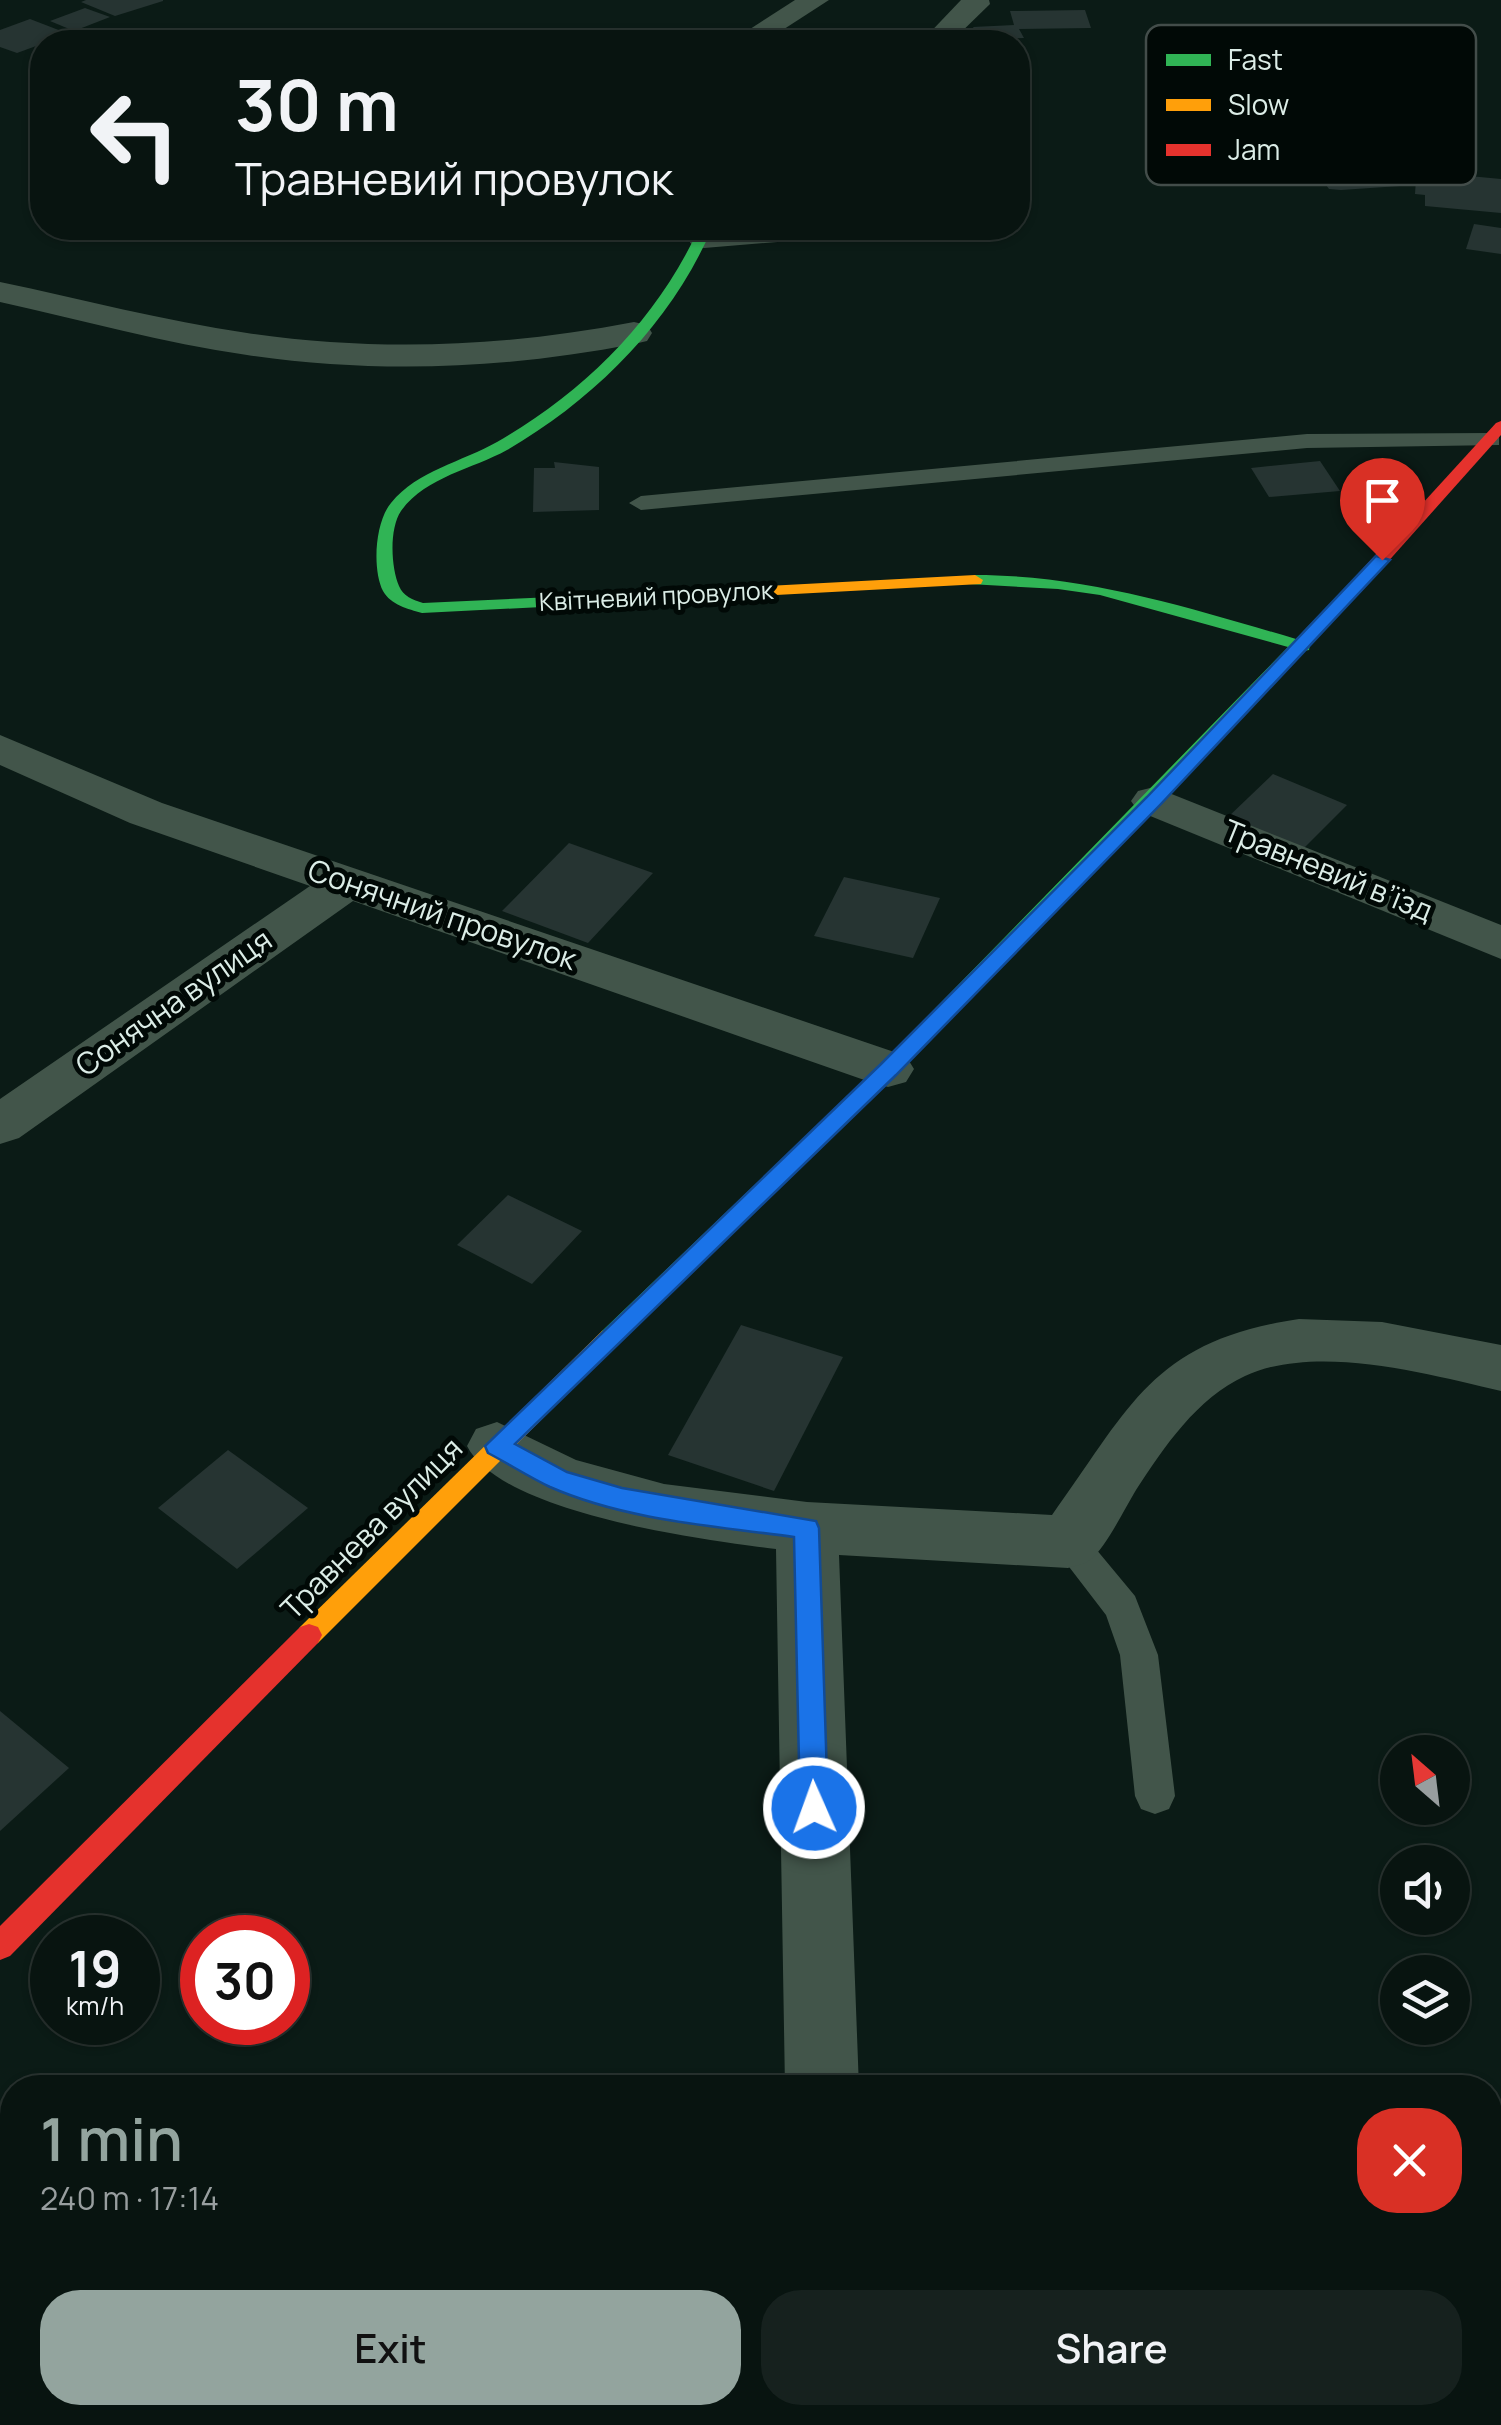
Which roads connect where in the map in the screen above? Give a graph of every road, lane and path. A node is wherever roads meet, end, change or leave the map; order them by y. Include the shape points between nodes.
1 (815, 0) edge
2 (975, 0) edge
3 (764, 30) edge
4 (948, 30) edge
5 (700, 240) edge
6 (0, 292) edge
7 (634, 333) junction
8 (1496, 433) edge
9 (641, 503) dead end
10 (1303, 646) junction
11 (0, 748) edge
12 (1154, 801) junction
13 (348, 882) junction
14 (1496, 933) edge
15 (888, 1070) junction
16 (0, 1124) edge
17 (1501, 1368) edge
18 (497, 1446) junction
19 (806, 1528) junction
20 (1068, 1542) junction
21 (1155, 1796) dead end
22 (0, 1946) edge
23 (822, 2075) edge

1 - 3 street
2 - 4 street
5 - 7 street, Квітневий провулок via 662,311
6 - 7 street via 246,344 326,352 494,353
7 - 10 street, Квітневий провулок via 595,376 528,431 395,508 386,525 396,598 436,608 1013,578 1110,590
8 - 9 lane via 1308,441
8 - 10 street, Травнева вулиця
10 - 12 street, Травнева вулиця
11 - 13 street, Сонячний провулок via 146,813
12 - 14 street, Травневий в’їзд
12 - 15 street, Травнева вулиця
13 - 15 street, Сонячний провулок
13 - 16 street, Сонячна вулиця
15 - 18 street, Травнева вулиця
17 - 20 street via 1375,1341 1247,1349 1190,1381 1148,1428
18 - 19 street via 560,1480 622,1498
18 - 22 street, Травнева вулиця
19 - 20 street
19 - 23 street
20 - 21 lane via 1122,1607 1139,1654

